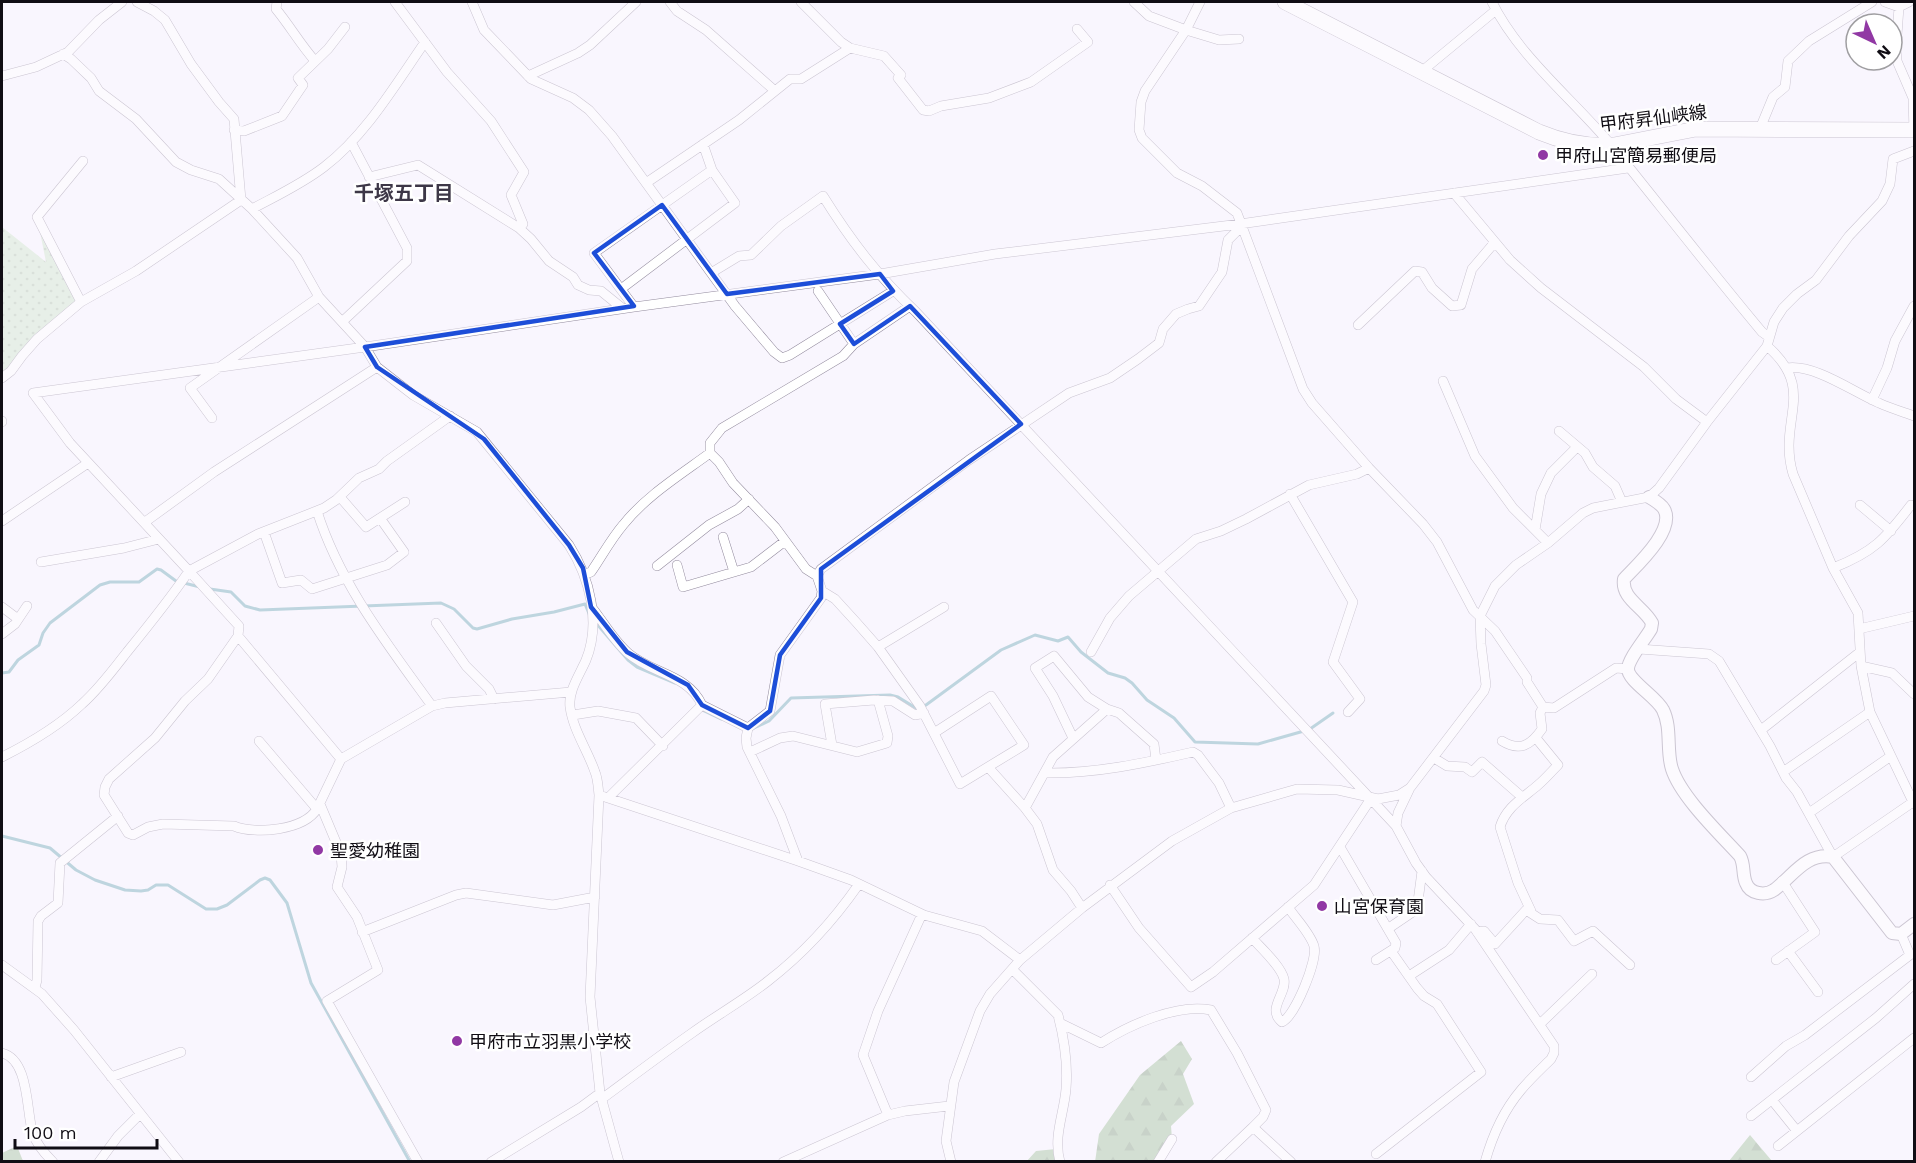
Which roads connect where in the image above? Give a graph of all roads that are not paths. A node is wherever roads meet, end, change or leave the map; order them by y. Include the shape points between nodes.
1 (122, 2) edge
2 (140, 2) edge
3 (278, 2) edge
4 (395, 2) edge
5 (472, 2) edge
6 (636, 2) edge
7 (669, 2) edge
8 (801, 2) edge
9 (1134, 2) edge
10 (1200, 2) edge
11 (1285, 2) edge
12 (1872, 2) edge
13 (1884, 2) edge
14 (1909, 2) edge
15 (1494, 6) edge
16 (1899, 7) junction
17 (345, 27) dead end
18 (1077, 29) dead end
19 (1186, 30) junction
20 (1239, 39) dead end
21 (425, 42) junction
22 (850, 48) junction
23 (63, 54) junction
24 (315, 61) junction
25 (1421, 72) junction
26 (2, 76) edge
27 (528, 76) junction
28 (774, 90) junction
29 (1914, 98) edge
30 (234, 130) junction
31 (1759, 131) junction
32 (1914, 131) edge
33 (351, 142) junction
34 (703, 144) junction
35 (1611, 145) junction
36 (1914, 151) edge
37 (83, 161) dead end
38 (1628, 168) junction
39 (712, 170) junction
40 (369, 177) junction
41 (646, 183) junction
42 (1454, 192) junction
43 (241, 200) junction
44 (662, 205) junction
45 (252, 209) junction
46 (1240, 225) junction
47 (519, 228) junction
48 (686, 239) junction
49 (1495, 242) junction
50 (711, 273) junction
51 (880, 274) junction
52 (621, 289) junction
53 (818, 291) dead end
54 (893, 291) junction
55 (727, 294) junction
56 (319, 297) junction
57 (81, 302) junction
58 (910, 306) junction
59 (1914, 306) edge
60 (634, 307) junction
61 (622, 308) junction
62 (343, 321) junction
63 (840, 324) junction
64 (1358, 326) dead end
65 (1768, 341) junction
66 (854, 344) junction
67 (365, 347) junction
68 (219, 367) junction
69 (378, 367) junction
70 (1787, 368) junction
71 (2, 378) edge
72 (1443, 381) dead end
73 (1872, 400) junction
74 (450, 416) junction
75 (1914, 416) edge
76 (212, 418) dead end
77 (1707, 422) junction
78 (1022, 424) junction
79 (1559, 431) dead end
80 (1577, 447) junction
81 (710, 453) junction
82 (88, 463) junction
83 (1369, 468) junction
84 (1290, 494) junction
85 (340, 497) junction
86 (1649, 497) junction
87 (748, 499) junction
88 (405, 502) dead end
89 (1622, 502) junction
90 (1860, 505) dead end
91 (1911, 505) dead end
92 (317, 512) junction
93 (380, 518) junction
94 (2, 521) edge
95 (145, 522) junction
96 (1535, 530) junction
97 (1891, 531) junction
98 (264, 532) junction
99 (723, 537) dead end
100 (159, 539) junction
101 (785, 541) junction
102 (1548, 543) junction
103 (41, 562) dead end
104 (677, 565) dead end
105 (657, 566) dead end
106 (1833, 568) junction
107 (189, 571) junction
108 (734, 572) junction
109 (1160, 572) junction
110 (584, 575) junction
111 (817, 576) junction
112 (346, 578) junction
113 (822, 591) junction
114 (27, 606) dead end
115 (2, 607) edge
116 (591, 607) junction
117 (944, 608) dead end
118 (1480, 616) junction
119 (1914, 616) edge
120 (18, 619) junction
121 (436, 623) dead end
122 (1859, 629) junction
123 (2, 634) edge
124 (238, 636) junction
125 (878, 647) junction
126 (1639, 649) junction
127 (1091, 652) dead end
128 (1860, 652) junction
129 (1861, 666) junction
130 (1628, 669) junction
131 (572, 692) junction
132 (1914, 694) edge
133 (494, 699) junction
134 (878, 700) junction
135 (702, 705) junction
136 (432, 706) junction
137 (1543, 707) junction
138 (1107, 709) junction
139 (1348, 712) dead end
140 (1870, 712) junction
141 (924, 713) junction
142 (573, 715) junction
143 (748, 728) junction
144 (1761, 730) junction
145 (934, 733) junction
146 (1073, 738) junction
147 (1536, 738) junction
148 (259, 741) dead end
149 (1502, 741) dead end
150 (832, 745) junction
151 (663, 746) junction
152 (750, 752) junction
153 (1891, 756) junction
154 (2, 757) edge
155 (1434, 758) junction
156 (341, 759) junction
157 (1156, 760) junction
158 (988, 767) junction
159 (1783, 772) junction
160 (1044, 773) junction
161 (1910, 784) edge
162 (1410, 788) junction
163 (604, 796) junction
164 (1368, 797) junction
165 (1522, 797) junction
166 (1914, 803) edge
167 (318, 806) junction
168 (1025, 808) junction
169 (1231, 808) junction
170 (1809, 813) junction
171 (118, 816) junction
172 (1396, 826) junction
173 (1340, 847) junction
174 (1833, 857) junction
175 (798, 861) junction
176 (1422, 871) junction
177 (1782, 881) junction
178 (859, 884) junction
179 (1110, 885) junction
180 (595, 897) junction
181 (1288, 907) junction
182 (1082, 908) junction
183 (1531, 911) junction
184 (922, 914) junction
185 (1471, 924) junction
186 (1914, 924) edge
187 (1389, 928) junction
188 (362, 932) junction
189 (1478, 932) junction
190 (1901, 934) junction
191 (1252, 938) junction
192 (1391, 951) junction
193 (1788, 951) junction
194 (1020, 960) junction
195 (1376, 960) dead end
196 (1776, 960) dead end
197 (2, 965) edge
198 (1630, 965) dead end
199 (1012, 969) junction
200 (1592, 974) dead end
201 (1408, 976) junction
202 (1914, 984) edge
203 (35, 988) junction
204 (1818, 992) dead end
205 (1060, 1023) junction
206 (1540, 1024) junction
207 (1914, 1038) edge
208 (181, 1052) dead end
209 (2, 1053) edge
210 (111, 1077) junction
211 (1751, 1077) dead end
212 (602, 1096) junction
213 (1772, 1100) junction
214 (949, 1106) junction
215 (140, 1114) junction
216 (888, 1115) junction
217 (1752, 1116) dead end
218 (1253, 1127) junction
219 (1797, 1131) junction
220 (1172, 1139) dead end
221 (1778, 1146) dead end
222 (1376, 1154) dead end
223 (53, 1161) edge
224 (99, 1161) edge
225 (179, 1161) edge
226 (418, 1161) edge
227 (491, 1161) edge
228 (619, 1161) edge
229 (783, 1161) edge
230 (951, 1161) edge
231 (1060, 1161) edge
232 (1158, 1161) edge
233 (1216, 1161) edge
234 (1291, 1161) edge
235 (1485, 1161) edge

1 - 23 street
2 - 30 street via 165,20 191,64 234,119
3 - 24 street via 276,9
4 - 21 street
5 - 27 street via 484,30
6 - 27 street via 590,45
7 - 28 street
8 - 22 street
9 - 19 street via 1149,16
10 - 19 street
11 - 25 main road, 甲府昇仙峡線
12 - 31 street via 1809,41 1788,61 1785,87 1773,97
13 - 16 street
14 - 16 street
15 - 25 street
15 - 35 street via 1516,41
16 - 29 street via 1897,61
17 - 24 street
18 - 22 street via 1088,42 1031,82 989,98 929,111 923,110 884,56
19 - 20 street via 1219,40
19 - 46 street via 1146,91 1139,130 1142,138 1177,173 1231,207
21 - 33 street
21 - 47 street via 490,121 524,172 511,195 523,224
22 - 28 street via 801,79 790,79
23 - 26 street via 36,67
23 - 43 street via 91,78 99,91 136,119 176,162 219,179
24 - 30 street via 298,78 303,85 282,117 244,131
25 - 35 main road, 甲府昇仙峡線 via 1558,140
27 - 41 street via 589,110
28 - 34 street
29 - 32 street
30 - 43 street
31 - 32 main road, 甲府昇仙峡線
31 - 35 main road, 甲府昇仙峡線 via 1696,129
33 - 40 street
33 - 45 street via 305,180
34 - 39 street
34 - 41 street
35 - 38 street
36 - 65 street via 1893,159 1890,184 1882,201 1816,279 1783,308
37 - 57 street via 38,217
38 - 42 street
38 - 65 street
39 - 44 street
39 - 48 street via 735,202
40 - 47 street via 418,165
40 - 62 street via 407,248 407,261
41 - 44 street
42 - 46 street
42 - 49 street
43 - 45 street
43 - 57 street via 136,271
44 - 48 street
44 - 52 street via 594,253
45 - 56 street via 297,258
46 - 51 street via 995,254
46 - 78 street via 1228,240 1222,272 1199,306 1176,314 1163,329 1159,343 1110,378 1069,393
46 - 83 street via 1303,389
47 - 61 street via 578,285 601,291
48 - 50 street
48 - 52 street
49 - 64 street via 1472,269 1461,305 1452,306 1432,288 1422,272 1415,272
49 - 77 street via 1541,288
50 - 51 street via 739,256 750,255 781,225 823,196 858,251
50 - 55 street
51 - 54 street
51 - 55 street
52 - 60 street
53 - 63 street
54 - 58 street
54 - 63 street
55 - 60 street
55 - 63 street via 782,358
56 - 62 street
56 - 68 street
57 - 71 street via 37,339
58 - 66 street
58 - 78 street
59 - 73 street via 1895,341
60 - 61 street
61 - 67 street
62 - 67 street
63 - 66 street
65 - 70 street
65 - 77 street
66 - 81 street via 843,356 722,428 710,443
67 - 68 street
67 - 69 street
68 - 76 street via 190,388
68 - 82 street via 33,393
69 - 74 street
69 - 95 street via 214,472
70 - 73 street via 1797,366 1817,373
70 - 106 street via 1794,390 1788,459
72 - 96 street via 1475,456 1513,508
73 - 75 street
74 - 85 street via 379,469 359,478
74 - 110 street via 484,439 570,545
77 - 86 street
78 - 109 street
78 - 111 street via 828,562
79 - 80 street
80 - 89 street via 1615,486
80 - 96 street via 1551,473 1541,494
81 - 87 street
81 - 110 street via 638,509 591,572
82 - 94 street
82 - 95 street
83 - 84 street
83 - 118 street via 1437,542 1473,610
84 - 109 street via 1221,531 1196,539
84 - 139 street via 1353,602 1333,662 1360,699
85 - 92 street
85 - 93 street via 366,527
86 - 89 street
86 - 126 street via 1664,508 1665,528 1624,579 1623,587 1652,623
87 - 101 street
87 - 105 street
88 - 93 street
89 - 102 street via 1583,513
90 - 97 street
91 - 97 street
92 - 98 street
92 - 112 street
93 - 112 street via 404,552 387,564
95 - 100 street
96 - 102 street
97 - 106 street via 1866,554
98 - 107 street
98 - 112 street via 282,583 300,580 312,589
99 - 108 street
100 - 103 street
100 - 107 street
101 - 108 street via 752,567
101 - 111 street via 806,569
102 - 118 street via 1495,585
104 - 108 street via 683,587
106 - 122 street via 1858,613
107 - 124 street via 239,626
107 - 154 street via 81,705
109 - 127 street via 1110,618
109 - 164 street
110 - 116 street
111 - 113 street
112 - 136 street
113 - 125 street via 835,599
113 - 143 street via 821,598 780,655 770,711
114 - 120 street
115 - 120 street
116 - 131 street via 591,646
116 - 135 street via 627,652 688,685
117 - 125 street
118 - 137 street via 1495,631
118 - 155 street via 1486,685
119 - 122 street
120 - 123 street
121 - 133 street
122 - 128 street
124 - 156 street
124 - 171 street via 208,679 155,738 109,779 104,795
125 - 141 street
126 - 130 street
126 - 144 street via 1714,657
128 - 129 street
128 - 144 street
129 - 132 street via 1892,673
129 - 140 street
130 - 137 street via 1616,668 1554,708
130 - 177 street via 1664,712 1674,775 1740,856 1746,883 1760,894 1774,890
131 - 133 street
131 - 142 street
133 - 136 street
134 - 141 street via 893,701 915,715
134 - 150 street via 825,704
134 - 150 street via 887,743 857,752
135 - 143 street
135 - 151 street
136 - 156 street
137 - 147 street via 1542,729
138 - 146 street
138 - 146 street via 1088,698 1054,656 1035,668
138 - 157 street via 1119,713 1154,744
140 - 153 street
140 - 159 street
141 - 145 street
142 - 151 street via 598,711 636,718
142 - 163 street
143 - 152 street
144 - 159 street
145 - 158 street via 960,784
145 - 158 street via 992,696 1024,746
146 - 160 street via 1053,757
147 - 149 street via 1515,748
147 - 165 street via 1558,765
148 - 167 street
150 - 152 street via 793,736
151 - 163 street
152 - 175 street
153 - 161 street
153 - 170 street
155 - 162 street
155 - 165 street via 1447,766 1465,767 1472,772 1482,762
156 - 167 street
157 - 160 street via 1072,774
157 - 169 street via 1198,754
158 - 168 street
159 - 170 street
160 - 168 street
161 - 166 street
162 - 164 street via 1398,795
162 - 172 street
163 - 175 street
163 - 180 street
164 - 169 street via 1338,790 1297,789
164 - 172 street
164 - 173 street
165 - 183 street via 1502,819 1500,827
166 - 174 street
167 - 171 street via 301,824 244,830 234,826 163,824 133,835
167 - 188 street via 341,854 337,887
168 - 182 street via 1037,824 1053,870
169 - 179 street via 1172,841
170 - 174 street
171 - 203 street via 60,863 58,903 38,921
172 - 176 street
173 - 181 street via 1314,885
173 - 187 street
174 - 177 street via 1818,856
174 - 190 street via 1888,929
175 - 178 street
176 - 185 street
176 - 187 street via 1417,909
177 - 193 street via 1815,932
178 - 184 street
178 - 212 street via 798,956 769,981
179 - 182 street
179 - 191 street via 1139,928 1191,987
180 - 188 street via 553,904 466,893
180 - 212 street via 590,997
181 - 191 street
181 - 191 street via 1314,943 1315,951 1306,983 1286,1021 1282,1022 1276,1013 1285,981 1281,971
182 - 194 street
183 - 189 street via 1523,912 1495,944 1484,931
183 - 198 street via 1540,919 1558,920 1574,941 1593,931
184 - 194 street via 982,931
184 - 216 street via 878,1011 863,1055
185 - 189 street
185 - 201 street via 1449,950
186 - 190 street
187 - 192 street via 1396,943
188 - 226 street via 378,970 327,1001
189 - 206 street
190 - 211 street via 1910,955 1786,1046
192 - 195 street
192 - 201 street
193 - 196 street
193 - 204 street
194 - 199 street
197 - 203 street
199 - 205 street via 1058,1015
199 - 214 street via 980,1011
200 - 206 street
201 - 222 street via 1424,996 1437,1004 1480,1072
202 - 213 street
203 - 210 street
205 - 218 street via 1101,1043 1119,1031 1169,1011 1211,1010 1266,1110
205 - 231 street via 1066,1064 1056,1149
206 - 235 street via 1554,1046 1554,1053 1510,1105
207 - 219 street
208 - 210 street
209 - 223 street via 13,1060 23,1079 33,1134
210 - 215 street
212 - 227 street
212 - 228 street
213 - 217 street
213 - 219 street
214 - 216 street
214 - 230 street via 946,1141
215 - 224 street
215 - 225 street
216 - 229 street
218 - 233 street
218 - 234 street
219 - 221 street
220 - 232 street

